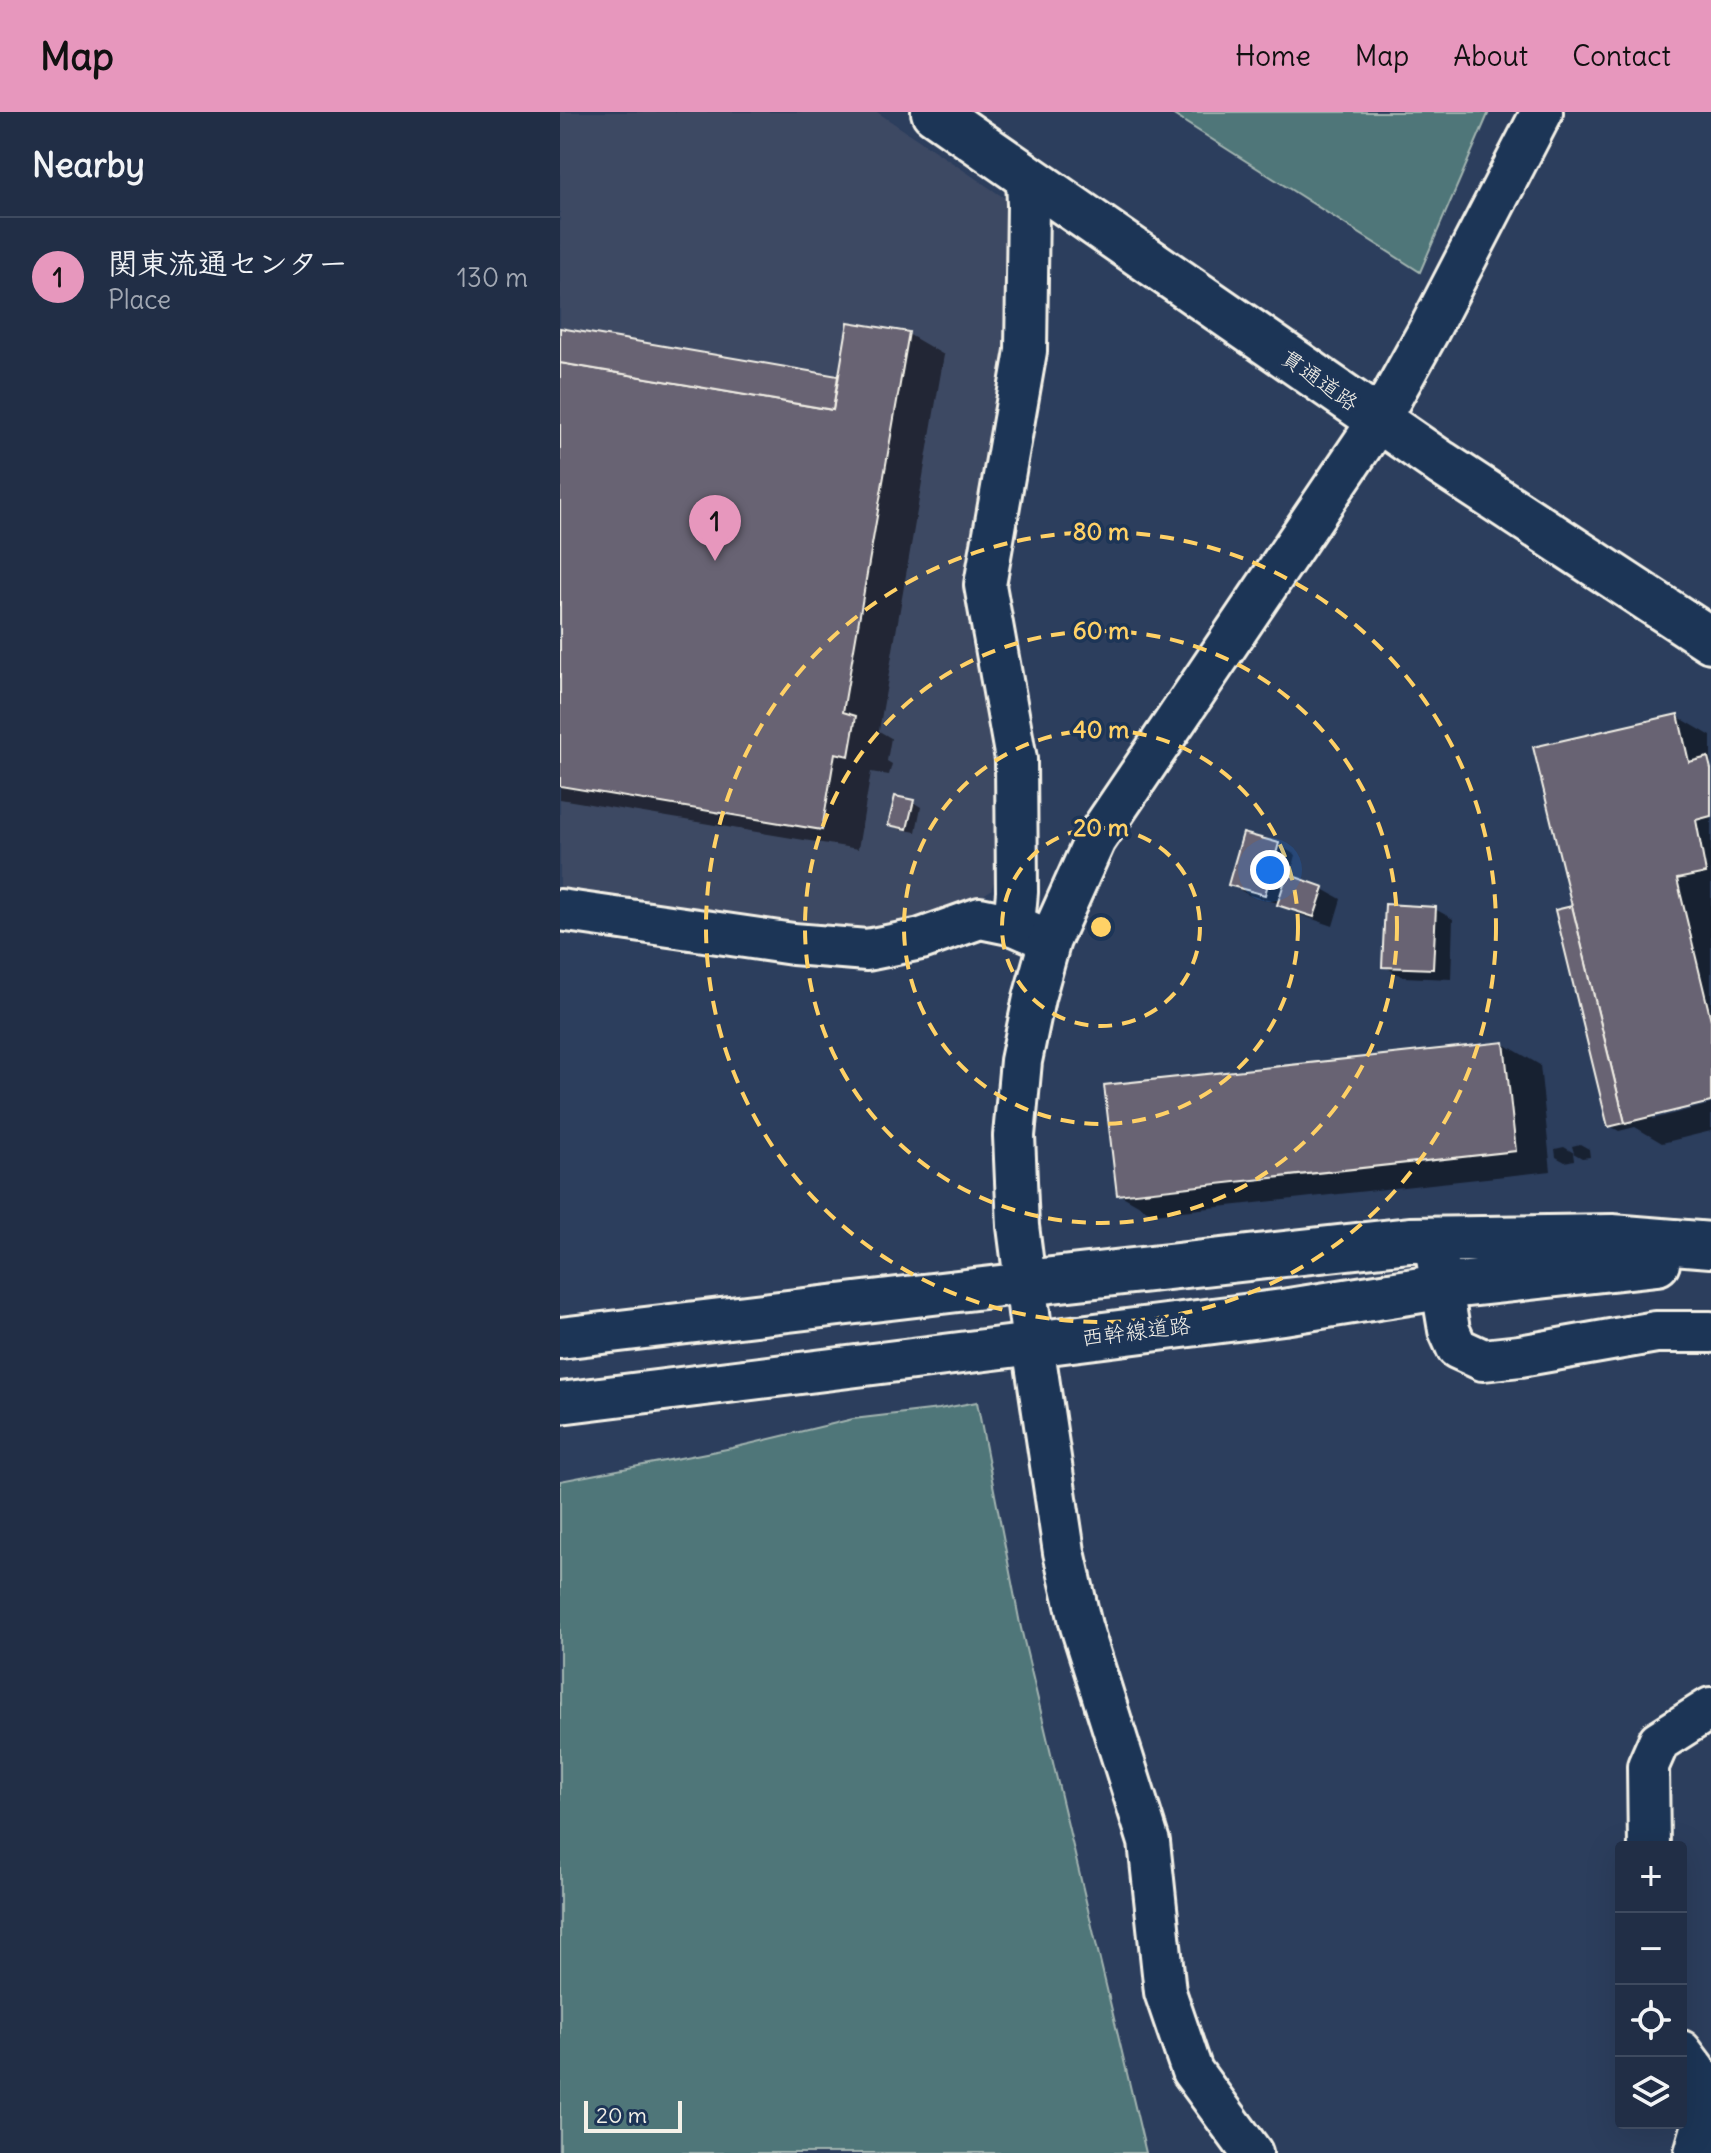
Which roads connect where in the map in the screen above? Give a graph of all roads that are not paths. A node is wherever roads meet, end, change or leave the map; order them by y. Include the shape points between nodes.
1 (934, 112) edge
2 (1542, 112) edge
3 (1027, 176) junction
4 (1379, 420) junction
5 (1711, 640) edge
6 (560, 910) edge
7 (1032, 933) junction
8 (1434, 1240) junction
9 (1711, 1245) edge
10 (1711, 1262) edge
11 (1025, 1283) junction
12 (1440, 1287) junction
13 (1711, 1332) edge
14 (560, 1338) edge
15 (1033, 1344) junction
16 (560, 1403) edge
17 (1711, 1708) edge
18 (1649, 1841) edge
19 (1686, 2057) edge
20 (1252, 2153) edge
21 (1695, 2153) edge

1 - 3 main road, 貫通道路
2 - 4 street
3 - 4 main road, 貫通道路
3 - 7 street via 1026,351 985,585 1016,759 1017,892
4 - 5 main road, 貫通道路
4 - 7 street
6 - 7 street via 867,950 921,939 980,918
7 - 11 street via 1034,998 1014,1136
8 - 9 main road via 1612,1237
8 - 11 main road
8 - 12 street
10 - 12 main road, 西幹線道路 via 1611,1267
11 - 14 street
11 - 15 street
12 - 13 street via 1457,1348 1483,1360 1656,1332
12 - 15 main road, 西幹線道路
15 - 16 street, 西幹線道路
15 - 20 street via 1064,1552 1081,1626 1149,1842 1165,1992 1192,2071
17 - 18 street via 1659,1741 1648,1766
19 - 21 street via 1699,2075 1706,2114

